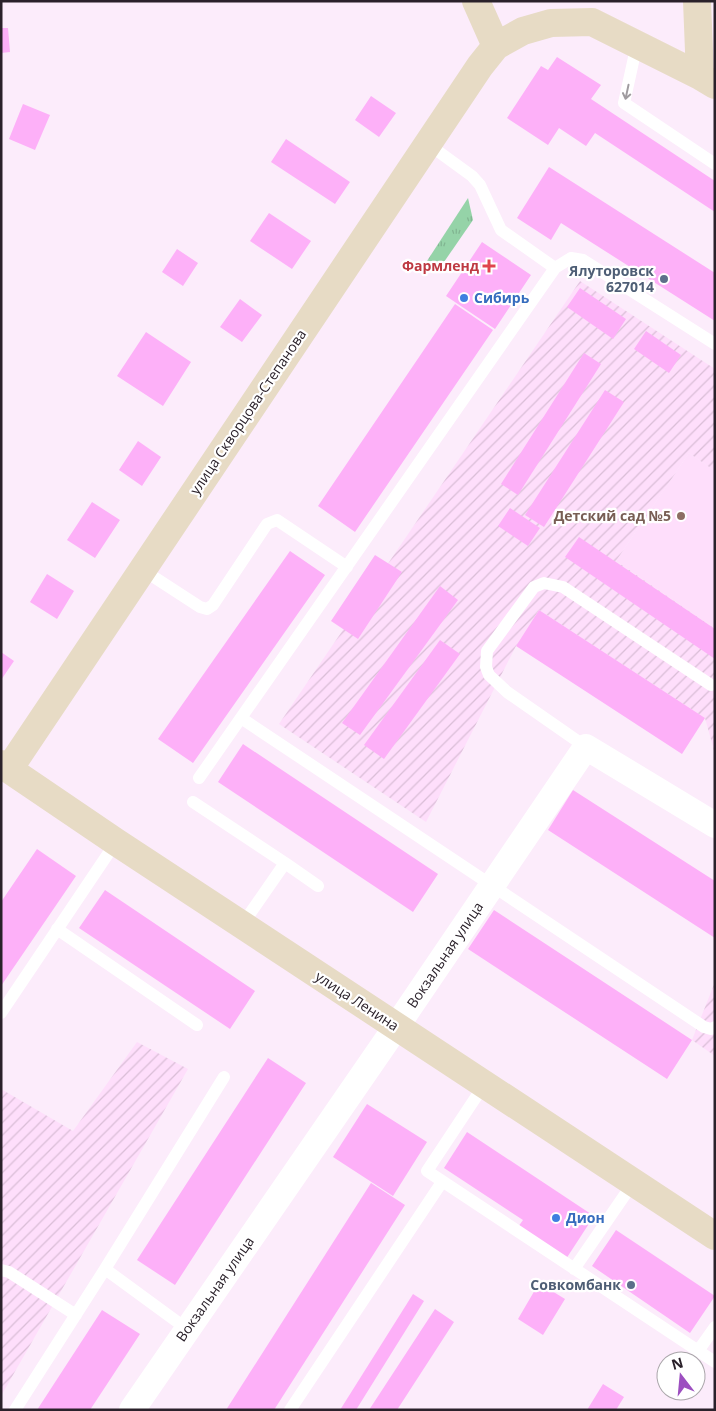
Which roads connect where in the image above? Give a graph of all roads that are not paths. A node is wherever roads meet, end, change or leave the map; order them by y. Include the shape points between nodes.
1 (476, 1) edge
2 (697, 1) edge
3 (637, 44) junction
4 (496, 46) junction
5 (707, 80) edge
6 (428, 144) junction
7 (715, 164) edge
8 (555, 268) junction
9 (715, 344) edge
10 (346, 567) junction
11 (143, 570) junction
12 (710, 685) dead end
13 (241, 718) junction
14 (586, 747) junction
15 (4, 771) edge
16 (199, 778) dead end
17 (193, 802) dead end
18 (715, 825) edge
19 (116, 842) junction
20 (285, 863) junction
21 (318, 886) dead end
22 (492, 886) junction
23 (242, 925) junction
24 (57, 929) junction
25 (1, 1013) edge
26 (197, 1025) dead end
27 (396, 1027) junction
28 (715, 1027) edge
29 (224, 1078) dead end
30 (484, 1085) junction
31 (442, 1182) junction
32 (633, 1183) junction
33 (715, 1236) edge
34 (105, 1268) junction
35 (574, 1269) junction
36 (1, 1270) edge
37 (76, 1315) junction
38 (715, 1327) edge
39 (187, 1329) junction
40 (698, 1351) joint
41 (137, 1408) edge
42 (16, 1410) edge
43 (290, 1410) edge

1 - 4 main road
2 - 5 main road
3 - 4 main road via 592,22 551,23 523,31
3 - 5 main road
3 -> 7 lane via 624,103
4 - 6 main road, улица Скворцова-Степанова
6 - 8 lane via 480,185 501,230
6 - 11 main road, улица Скворцова-Степанова
8 - 9 lane via 571,258 583,260
8 - 10 lane
10 - 11 lane via 277,520 267,524 213,605 207,609
10 - 13 lane
11 - 15 main road, улица Скворцова-Степанова
12 - 14 lane via 563,587 544,582 534,587 487,651 486,667 507,692
13 - 16 lane
13 - 22 lane
14 - 18 street
14 - 22 street, Вокзальная улица
15 - 19 main road, улица Ленина
17 - 20 lane
19 - 23 main road, улица Ленина
19 - 24 lane
20 - 21 lane
20 - 23 lane
22 - 27 street, Вокзальная улица
22 - 28 lane via 704,1027
23 - 27 main road, улица Ленина
24 - 25 lane
24 - 26 lane
27 - 30 main road, улица Ленина
27 - 39 street, Вокзальная улица
29 - 34 lane
30 - 31 lane via 426,1171
30 - 32 main road, улица Ленина
31 - 35 lane
31 - 43 lane
32 - 33 main road, улица Ленина
32 - 35 lane
34 - 37 lane
34 - 39 lane
35 - 40 lane
36 - 37 lane
37 - 42 lane
38 - 40 lane
39 - 41 street, Вокзальная улица

